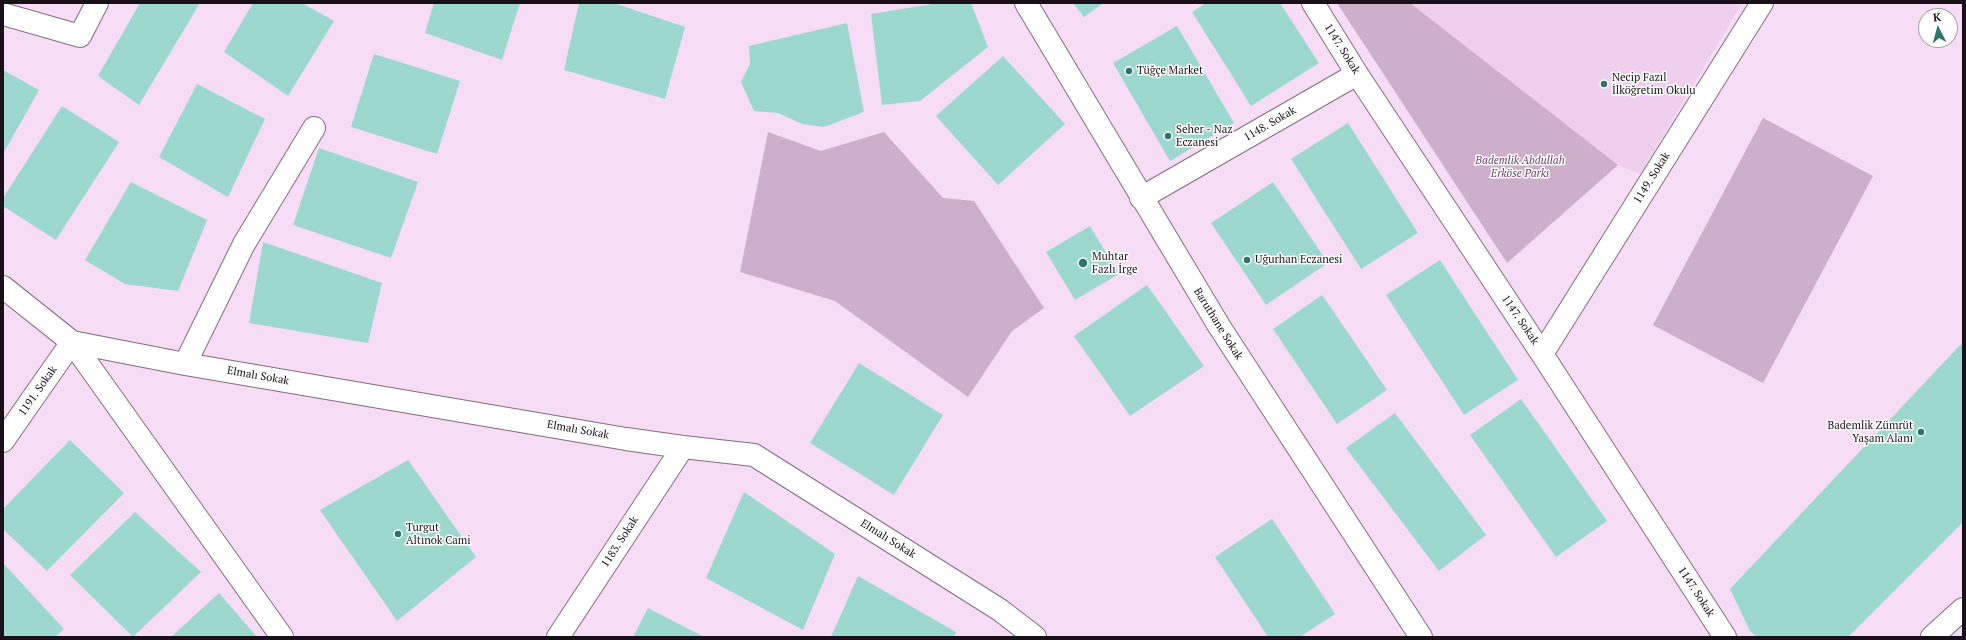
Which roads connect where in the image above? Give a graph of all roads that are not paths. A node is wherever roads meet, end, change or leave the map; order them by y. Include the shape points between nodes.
1 (97, 3) edge
2 (1026, 3) edge
3 (1313, 3) edge
4 (1762, 3) edge
5 (3, 14) edge
6 (1357, 74) junction
7 (314, 128) dead end
8 (1141, 198) junction
9 (3, 287) edge
10 (72, 342) junction
11 (1542, 354) junction
12 (184, 364) junction
13 (3, 441) edge
14 (683, 447) junction
15 (1963, 609) edge
16 (282, 637) edge
17 (558, 637) edge
18 (1035, 637) edge
19 (1421, 637) edge
20 (1725, 637) edge
21 (1932, 637) edge

1 - 5 street via 80,36
2 - 8 street, Baruthane Sokak
3 - 6 street, 1147. Sokak
4 - 11 street, 1149. Sokak
6 - 8 street, 1148. Sokak
6 - 11 street, 1147. Sokak
7 - 12 street via 244,244
8 - 19 street, Baruthane Sokak via 1218,326
9 - 10 street
10 - 12 street, Elmalı Sokak
10 - 13 street, 1191. Sokak
10 - 16 street
11 - 20 street, 1147. Sokak
12 - 14 street, Elmalı Sokak
14 - 17 street, 1183. Sokak
14 - 18 street, Elmalı Sokak via 754,455 1000,610
15 - 21 street

